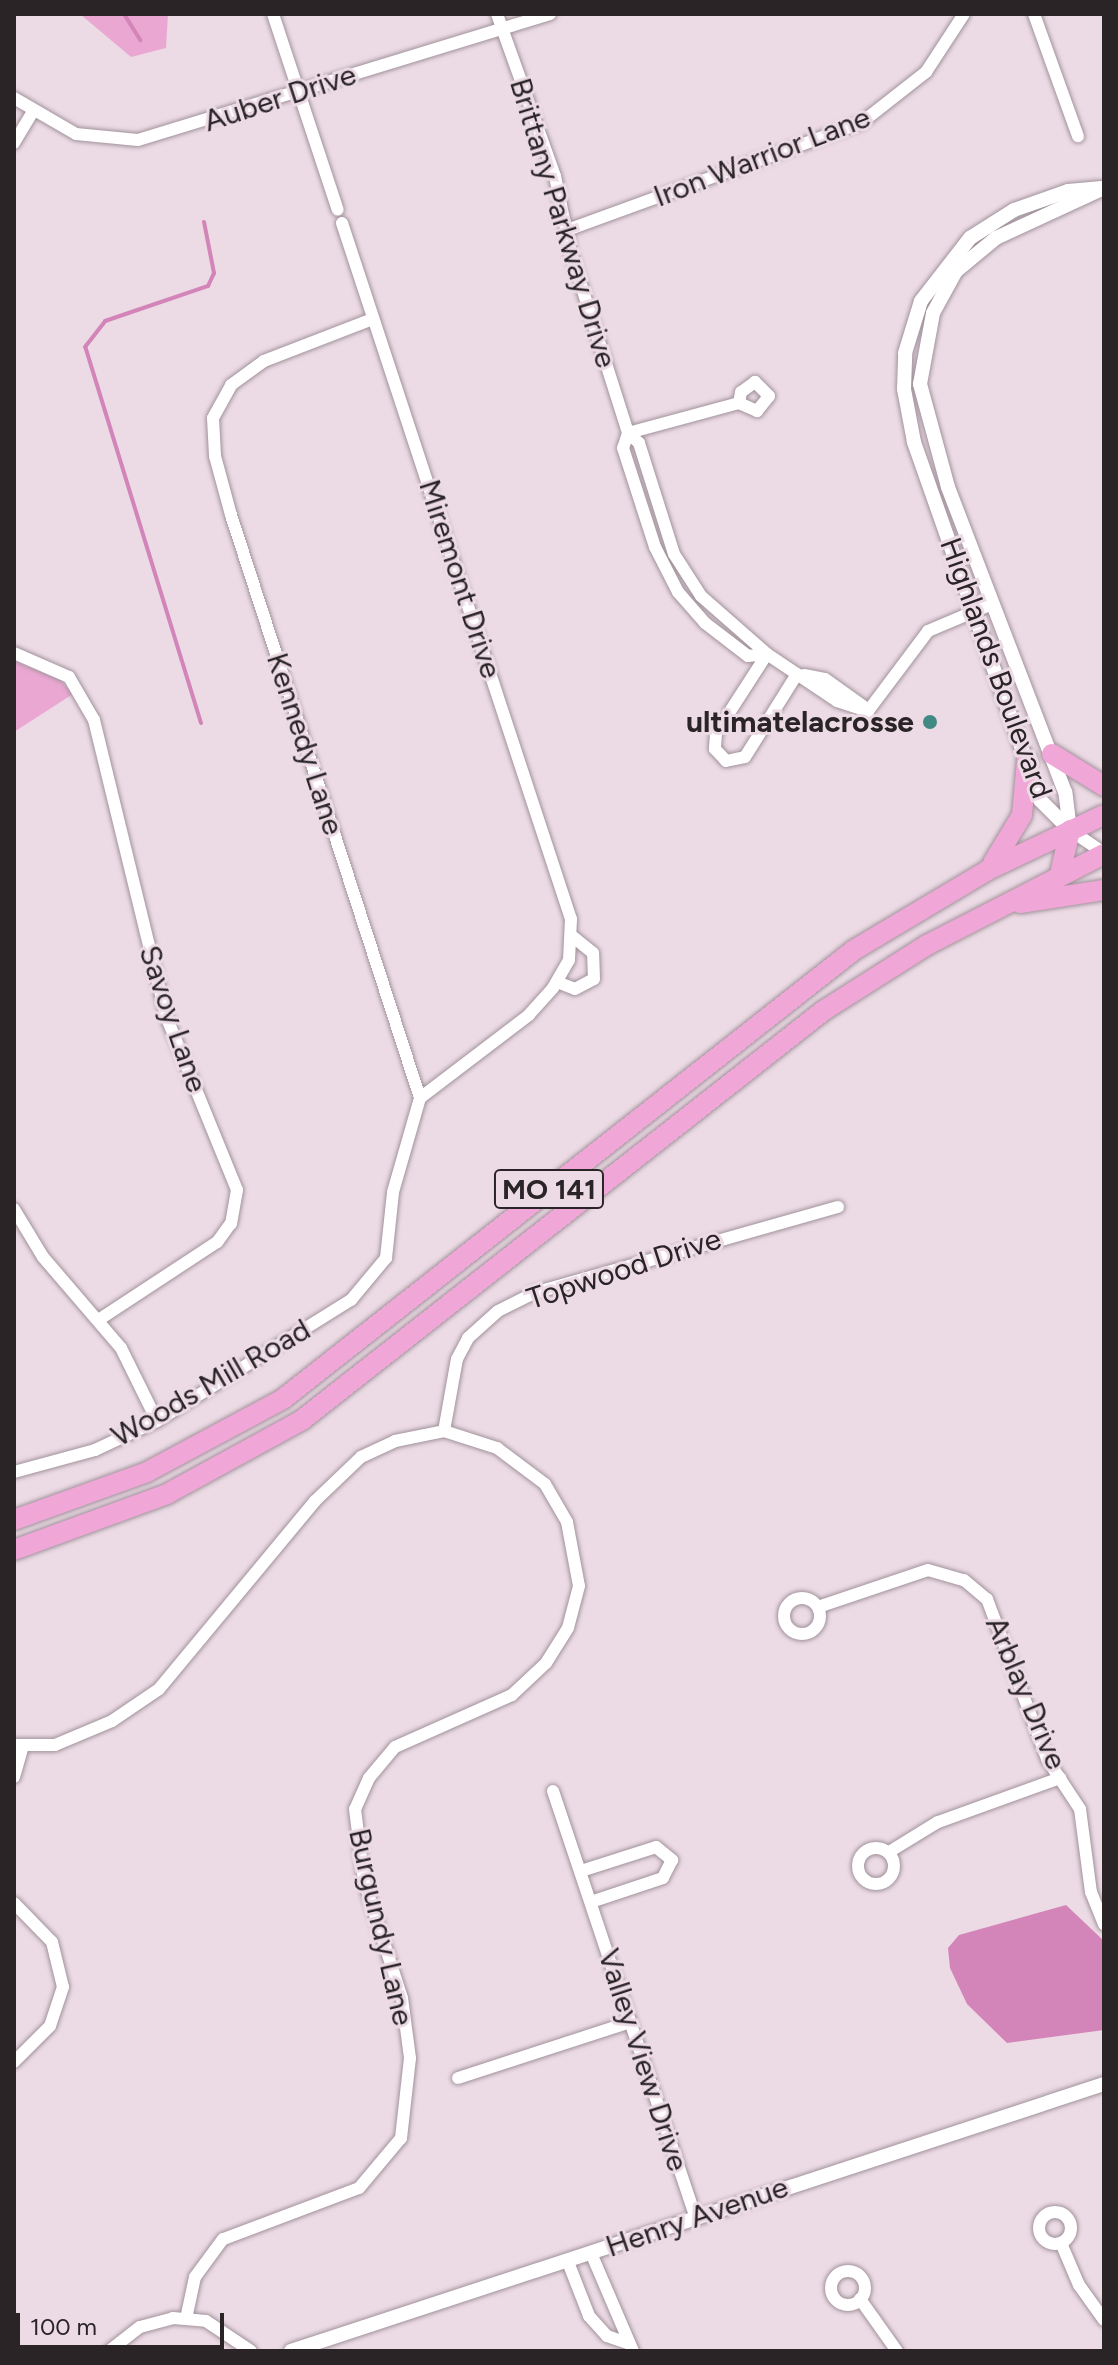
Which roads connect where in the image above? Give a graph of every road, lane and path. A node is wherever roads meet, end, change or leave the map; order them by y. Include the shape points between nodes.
1 (273, 14) edge
2 (497, 14) edge
3 (550, 14) edge
4 (964, 14) edge
5 (1034, 14) edge
6 (501, 28) junction
7 (299, 92) junction
8 (14, 98) edge
9 (32, 113) junction
10 (1078, 136) dead end
11 (14, 143) edge
12 (1103, 188) edge
13 (567, 230) junction
14 (373, 319) junction
15 (739, 403) dead end
16 (628, 433) junction
17 (992, 604) junction
18 (974, 611) junction
19 (14, 653) edge
20 (767, 654) junction
21 (797, 674) junction
22 (1052, 754) junction
23 (1027, 760) junction
24 (1104, 786) edge
25 (1104, 815) edge
26 (1070, 830) junction
27 (1104, 853) edge
28 (988, 870) junction
29 (1060, 874) junction
30 (1104, 890) edge
31 (993, 908) junction
32 (573, 937) junction
33 (557, 982) junction
34 (420, 1098) junction
35 (838, 1207) dead end
36 (14, 1209) edge
37 (100, 1319) junction
38 (157, 1421) junction
39 (444, 1431) junction
40 (14, 1472) edge
41 (14, 1520) edge
42 (14, 1550) edge
43 (818, 1607) dead end
44 (18, 1745) edge
45 (14, 1777) edge
46 (1060, 1778) junction
47 (553, 1791) dead end
48 (889, 1852) dead end
49 (581, 1871) junction
50 (591, 1902) junction
51 (14, 1903) edge
52 (1104, 1925) edge
53 (630, 2022) junction
54 (14, 2062) edge
55 (458, 2078) dead end
56 (1104, 2084) edge
57 (696, 2218) junction
58 (1061, 2243) dead end
59 (591, 2253) junction
60 (568, 2262) junction
61 (860, 2299) dead end
62 (186, 2319) junction
63 (1104, 2320) edge
64 (630, 2347) edge
65 (109, 2351) edge
66 (251, 2351) edge
67 (291, 2351) edge
68 (897, 2351) edge

1 - 7 street, Miremont Drive
2 - 6 street, Brittany Parkway Drive
3 - 6 street, Auber Drive
4 - 13 street, Iron Warrior Lane via 926,72 861,123
5 - 10 street
6 - 7 street, Auber Drive
6 - 13 street, Brittany Parkway Drive via 555,176
7 - 9 street, Auber Drive via 138,140 76,134
7 - 14 street, Miremont Drive
8 - 9 street, Auber Drive
9 - 11 street
12 - 17 street, Highlands Boulevard via 976,251 946,289 925,341 920,384 926,426
12 - 18 street, Highlands Boulevard via 1068,191 989,224 936,274 910,327 907,415
13 - 16 street, Brittany Parkway Drive
14 - 32 street, Miremont Drive
14 - 34 street, Kennedy Lane via 264,361 231,385 213,418 214,444 231,515
15 - 16 street
16 - 20 street, Brittany Parkway Drive via 639,443 674,554 701,596
16 - 20 street, Brittany Parkway Drive via 623,448 650,533 678,592 705,623 748,656
17 - 18 street
17 - 22 street, Highlands Boulevard
18 - 21 street, Brittany Parkway Drive via 913,644 868,711 825,679
18 - 23 street, Highlands Boulevard
19 - 37 street, Savoy Lane via 53,666 81,691 105,746 158,989 237,1190 231,1223 217,1242
20 - 21 street, Brittany Parkway Drive
20 - 21 street via 716,733 715,749 726,761 745,757
22 - 24 highway
22 - 26 street, Highlands Boulevard
23 - 26 street, Highlands Boulevard via 1040,800
23 - 28 highway via 1022,815
25 - 26 highway, MO 141
26 - 27 street
26 - 28 highway, MO 141
26 - 29 highway
27 - 29 highway, MO 141
28 - 41 highway, MO 141 via 897,921 814,979 283,1399 147,1472
29 - 31 highway, MO 141
30 - 31 highway
31 - 42 highway, MO 141 via 876,977 751,1063 302,1420 179,1489
32 - 33 street
32 - 33 street, Miremont Drive via 593,953 594,979 575,989
33 - 34 street via 529,1015
34 - 38 street, Woods Mill Road via 393,1192 386,1258 351,1300
35 - 39 street, Topwood Drive via 534,1293 498,1311 468,1338 457,1359
36 - 37 street via 43,1257
37 - 38 street
38 - 40 street, Woods Mill Road via 95,1450
39 - 44 street via 395,1441 345,1471 272,1549 177,1671 148,1697 112,1721 55,1745
39 - 62 street, Burgundy Lane via 505,1452 545,1484 572,1542 579,1586 575,1610 562,1639 530,1681 512,1695 395,1747 369,1778 355,1809 364,1881 402,1998 410,2058 401,2138 359,2188 223,2239 195,2277
43 - 46 street, Arblay Drive via 866,1587 945,1571 976,1590 994,1611 1039,1739
44 - 45 street
46 - 48 street via 938,1822
46 - 52 street, Arblay Drive via 1080,1809 1091,1892
47 - 49 street, Valley View Drive
49 - 50 street, Valley View Drive
49 - 50 street via 656,1847 672,1860 663,1878
50 - 53 street, Valley View Drive
51 - 54 street via 52,1942 63,1987 50,2026
53 - 55 street
53 - 57 street, Valley View Drive
56 - 57 street, Henry Avenue
57 - 59 street, Henry Avenue
58 - 63 street via 1079,2285
59 - 60 street, Henry Avenue
59 - 64 street
60 - 64 street via 589,2316 607,2336
60 - 67 street, Henry Avenue
61 - 68 street
62 - 65 street via 140,2327
62 - 66 street via 206,2321

